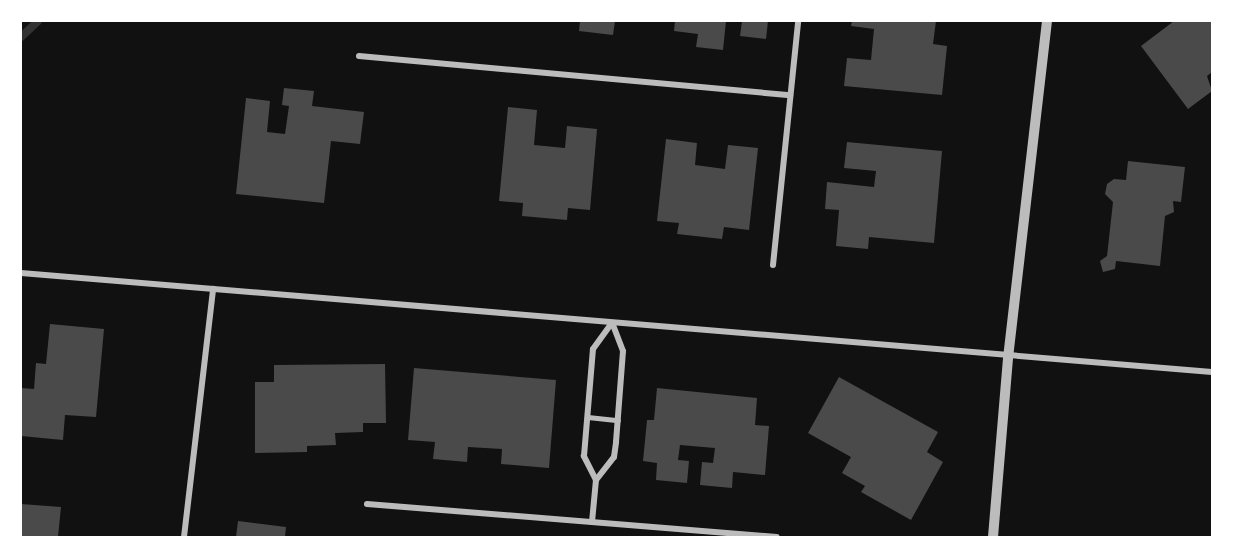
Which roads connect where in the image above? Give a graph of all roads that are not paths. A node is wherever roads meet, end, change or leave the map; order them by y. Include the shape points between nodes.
1 (798, 21) edge
2 (1047, 21) edge
3 (359, 56) dead end
4 (790, 95) junction
5 (773, 264) dead end
6 (21, 273) edge
7 (213, 289) junction
8 (612, 323) junction
9 (1008, 358) junction
10 (1212, 372) edge
11 (588, 417) junction
12 (618, 420) junction
13 (596, 480) junction
14 (367, 504) dead end
15 (592, 522) junction
16 (184, 537) edge
17 (777, 537) edge
18 (993, 537) edge

1 - 4 street
2 - 9 street
3 - 4 street
4 - 5 street
6 - 7 street
7 - 8 street
7 - 16 street
8 - 9 street
8 - 11 street via 593,349
8 - 12 street via 623,351
9 - 10 street
9 - 18 street
11 - 12 lane
11 - 13 street via 584,456
12 - 13 street via 614,457
13 - 15 street
14 - 15 street
15 - 17 street

